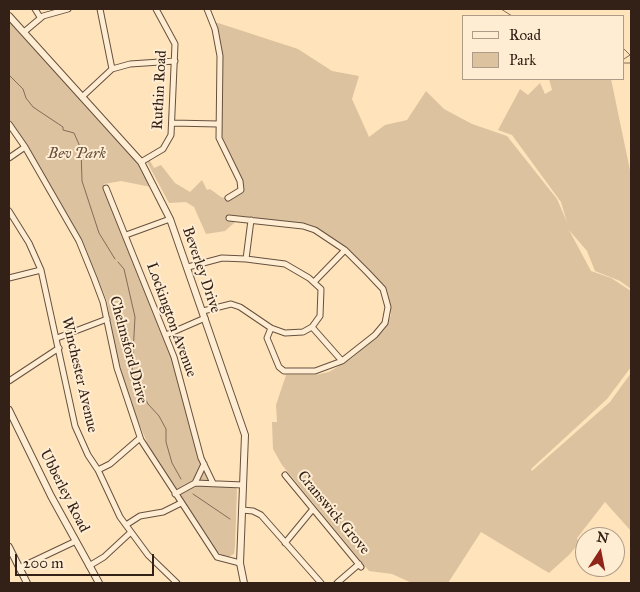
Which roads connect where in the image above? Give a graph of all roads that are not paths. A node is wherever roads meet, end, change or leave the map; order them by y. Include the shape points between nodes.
1 (35, 9) edge
2 (68, 9) edge
3 (100, 9) edge
4 (156, 9) edge
5 (206, 9) edge
6 (9, 16) edge
7 (40, 17) junction
8 (24, 32) junction
9 (175, 61) junction
10 (112, 69) junction
11 (82, 97) junction
12 (172, 123) junction
13 (9, 124) edge
14 (218, 124) junction
15 (25, 147) junction
16 (9, 158) edge
17 (141, 162) junction
18 (106, 188) dead end
19 (228, 198) dead end
20 (9, 211) edge
21 (229, 218) dead end
22 (170, 219) junction
23 (251, 220) junction
24 (126, 235) junction
25 (345, 250) junction
26 (246, 259) junction
27 (188, 267) junction
28 (41, 270) junction
29 (9, 278) edge
30 (314, 282) junction
31 (203, 311) junction
32 (205, 318) junction
33 (107, 319) junction
34 (312, 327) junction
35 (271, 328) junction
36 (166, 335) junction
37 (57, 338) junction
38 (59, 348) junction
39 (342, 361) junction
40 (9, 381) edge
41 (9, 410) edge
42 (140, 438) junction
43 (204, 464) junction
44 (98, 470) junction
45 (285, 475) dead end
46 (213, 482) junction
47 (195, 483) junction
48 (243, 485) junction
49 (175, 494) junction
50 (181, 503) junction
51 (314, 509) junction
52 (242, 510) junction
53 (126, 525) junction
54 (131, 532) junction
55 (76, 541) junction
56 (285, 542) junction
57 (10, 551) edge
58 (240, 563) junction
59 (89, 566) junction
60 (19, 568) junction
61 (27, 583) edge
62 (99, 583) edge
63 (177, 583) edge
64 (244, 583) edge
65 (321, 583) edge
66 (337, 583) edge

1 - 7 street
2 - 7 street
3 - 10 street
4 - 9 street, Ruthin Road via 175,44
5 - 14 street via 215,29 220,56
6 - 8 street, Beverley Drive
7 - 8 street
8 - 11 street, Beverley Drive
9 - 10 street via 130,64
9 - 12 street, Ruthin Road
10 - 11 street
11 - 17 street, Beverley Drive
12 - 14 street
12 - 17 street, Ruthin Road via 171,136 163,149
13 - 15 street, Chelmsford Drive
14 - 19 street via 219,138 240,181 241,190
15 - 16 street
15 - 33 street, Chelmsford Drive via 79,240
17 - 22 street, Beverley Drive
18 - 24 street, Lockington Avenue
20 - 28 street, Winchester Avenue
21 - 23 street
22 - 24 street
22 - 27 street, Beverley Drive
23 - 25 street via 304,226
23 - 26 street
24 - 36 street, Lockington Avenue
25 - 30 street
25 - 39 street via 383,290 388,307 381,329
26 - 27 street via 222,258
26 - 30 street via 285,264
27 - 31 street, Beverley Drive
28 - 29 street
28 - 37 street, Winchester Avenue
30 - 34 street via 322,289 322,302 320,316
31 - 32 street, Beverley Drive
31 - 35 street via 231,304 248,311
32 - 36 street
32 - 48 street, Beverley Drive via 246,434
33 - 37 street
33 - 42 street, Chelmsford Drive via 117,368
34 - 35 street via 303,332 284,333
34 - 39 street
35 - 39 street via 267,338 279,367 284,371 315,371
36 - 43 street, Lockington Avenue
37 - 38 street, Winchester Avenue
38 - 40 street
38 - 44 street, Winchester Avenue via 75,426
41 - 55 street, Ubberley Road
42 - 44 street
42 - 49 street, Chelmsford Drive
43 - 46 street, Lockington Avenue
43 - 47 street
44 - 53 street, Winchester Avenue
45 - 51 street, Cranswick Grove
46 - 47 street
46 - 48 street
47 - 49 street
48 - 52 street, Beverley Drive
49 - 50 street, Chelmsford Drive
50 - 53 street via 163,512 140,516
50 - 58 street, Chelmsford Drive via 217,557
51 - 56 street
51 - 66 street, Cranswick Grove via 360,565
52 - 56 street via 259,514
52 - 58 street, Beverley Drive
53 - 54 street, Winchester Avenue
54 - 59 street
54 - 63 street, Winchester Avenue via 148,555
55 - 59 street, Ubberley Road
55 - 60 street
56 - 65 street
57 - 60 street
58 - 64 street, Beverley Drive
59 - 62 street, Ubberley Road
60 - 61 street

